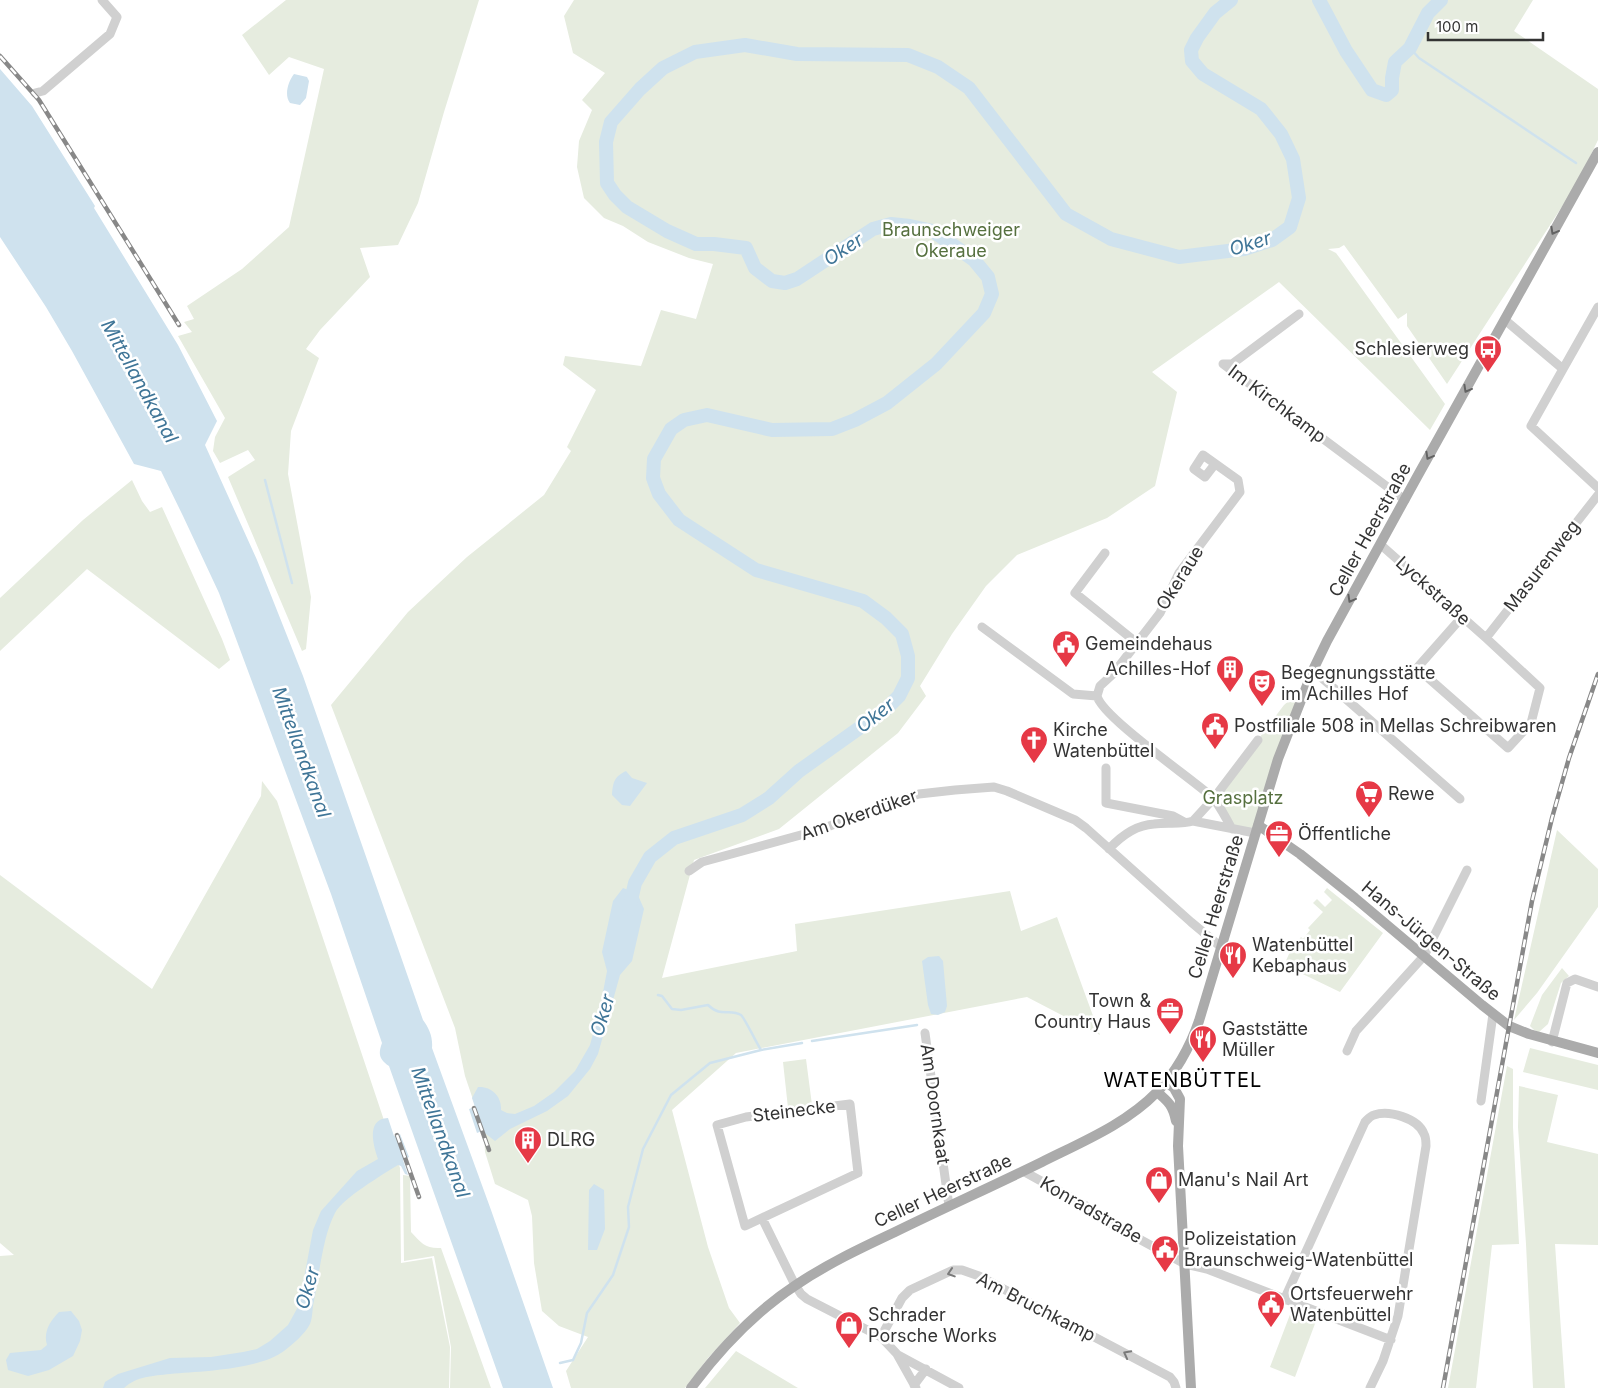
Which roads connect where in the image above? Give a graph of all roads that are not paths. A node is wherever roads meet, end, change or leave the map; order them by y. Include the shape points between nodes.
1 (102, 0) edge
2 (35, 93) dead end
3 (1598, 152) edge
4 (1598, 307) edge
5 (1299, 314) dead end
6 (1505, 320) junction
7 (1563, 369) junction
8 (1215, 464) dead end
9 (1598, 488) edge
10 (1598, 494) edge
11 (1405, 500) junction
12 (1380, 544) junction
13 (1105, 553) dead end
14 (1462, 617) junction
15 (982, 627) dead end
16 (1486, 638) junction
17 (1137, 643) junction
18 (1313, 670) junction
19 (1097, 696) junction
20 (1258, 740) dead end
21 (1106, 768) dead end
22 (1214, 798) junction
23 (1460, 799) dead end
24 (1190, 822) junction
25 (1232, 829) junction
26 (1257, 829) junction
27 (1109, 849) junction
28 (690, 870) dead end
29 (1467, 870) dead end
30 (1221, 947) junction
31 (1424, 956) junction
32 (1598, 987) edge
33 (1493, 1014) junction
34 (926, 1033) dead end
35 (1552, 1042) junction
36 (1347, 1051) dead end
37 (1598, 1053) edge
38 (1166, 1082) junction
39 (1157, 1092) junction
40 (1481, 1101) dead end
41 (1178, 1127) junction
42 (1023, 1171) junction
43 (949, 1206) junction
44 (762, 1218) junction
45 (1185, 1264) junction
46 (795, 1285) junction
47 (1284, 1300) junction
48 (881, 1337) junction
49 (1391, 1340) junction
50 (897, 1354) junction
51 (926, 1369) junction
52 (915, 1386) edge
53 (691, 1388) edge
54 (959, 1388) edge
55 (1176, 1388) edge
56 (1190, 1388) edge
57 (1370, 1388) edge

1 - 2 street via 117,17 110,34
3 -> 6 main road, Celler Heerstraße
4 - 7 street
5 - 11 street, Im Kirchkamp via 1232,364 1223,364
6 - 7 street
6 -> 11 main road, Celler Heerstraße
7 - 9 street via 1532,426
8 - 17 street, Okeraue via 1238,480 1240,492 1179,573 1160,612
10 - 16 street, Masurenweg
11 - 12 main road, Celler Heerstraße
12 - 14 street, Lyckstraße
12 -> 18 main road, Celler Heerstraße
13 - 17 street via 1075,593
14 - 16 street, Lyckstraße
14 - 16 street, Lyckstraße via 1417,668 1508,748 1531,723 1540,688
15 - 19 street via 1073,694
17 - 19 street, Okeraue via 1100,686
18 - 23 street
18 - 26 main road, Celler Heerstraße via 1280,752
19 - 22 street via 1099,703 1120,723
20 - 22 street
21 - 24 street via 1106,803
22 - 24 street
22 - 25 street
24 - 25 street
24 - 27 street via 1140,827 1118,839
25 - 26 street
26 - 30 main road, Celler Heerstraße
26 - 31 main road, Hans-Jürgen-Straße via 1296,851
27 - 28 street, Am Okerdüker via 1076,820 994,787 930,792 877,807 819,830 702,862
27 - 30 street, Am Okerdüker
29 - 31 street
30 - 38 main road, Celler Heerstraße via 1193,1040
31 - 33 main road, Hans-Jürgen-Straße
31 - 36 street via 1356,1031
32 - 35 street via 1575,979 1567,983
33 - 35 main road, Hans-Jürgen-Straße via 1516,1029
33 - 40 street
34 - 43 street, Am Doornkaat
35 - 37 main road, Hans-Jürgen-Straße
38 - 39 main road, Celler Heerstraße
38 - 41 main road via 1180,1099
39 - 41 main road via 1170,1103
39 - 42 main road, Celler Heerstraße via 1114,1125
41 - 45 main road
42 - 43 main road, Celler Heerstraße
42 - 45 street, Konradstraße
43 - 46 main road, Celler Heerstraße via 839,1259
44 - 44 street, Steinecke via 858,1172 850,1104 746,1116 717,1125 745,1226
44 - 46 street
45 - 47 street, Konradstraße via 1207,1269
45 - 56 main road
46 - 48 street via 807,1299
46 - 53 main road, Celler Heerstraße via 745,1326
47 - 49 street, Konradstraße
47 - 49 street via 1365,1122 1372,1115 1385,1112 1400,1116 1424,1132 1426,1146 1398,1316
48 - 50 street
55 -> 48 street, Am Bruchkamp via 1170,1377 962,1270 953,1270 910,1290 902,1298
49 - 57 street
50 - 51 street
50 - 52 street
51 - 52 street
51 - 54 street

